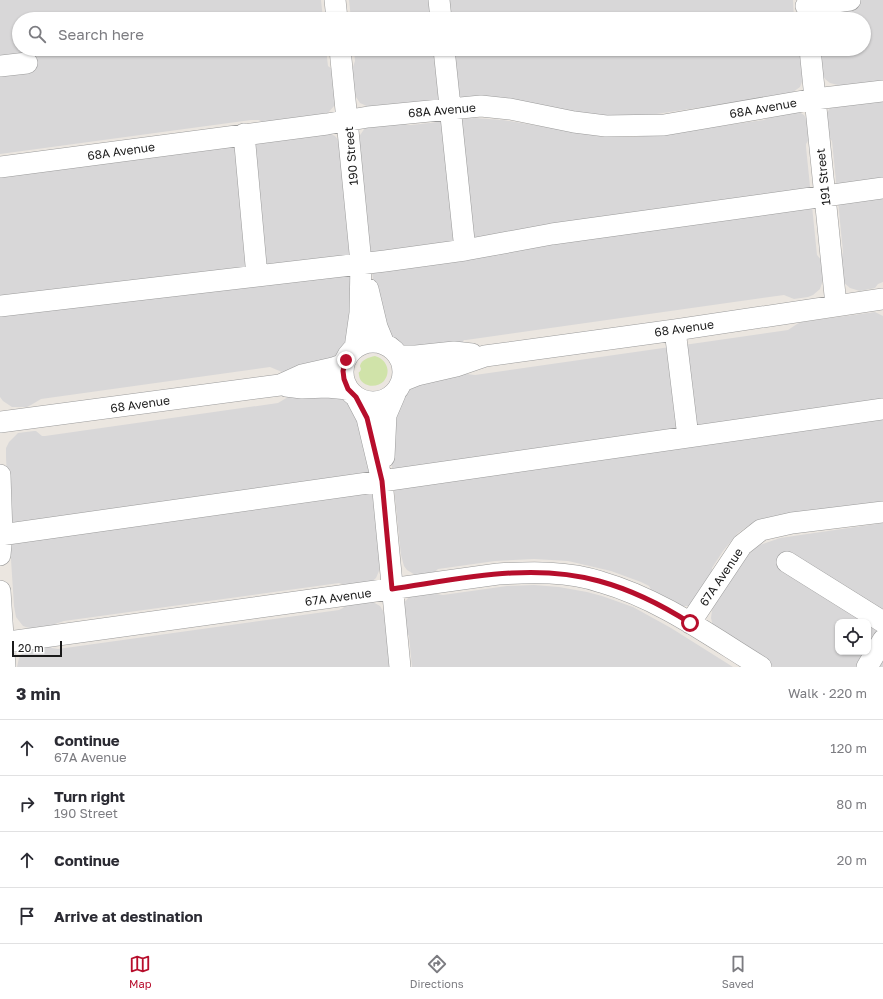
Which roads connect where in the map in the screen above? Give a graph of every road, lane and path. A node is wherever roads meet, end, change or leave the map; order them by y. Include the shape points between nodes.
1 (335, 0) edge
2 (439, 0) edge
3 (850, 0) edge
4 (806, 8) edge
5 (336, 12) edge
6 (440, 12) edge
7 (341, 56) edge
8 (445, 56) edge
9 (811, 56) edge
10 (28, 63) dead end
11 (0, 66) edge
12 (883, 90) edge
13 (815, 99) junction
14 (450, 109) junction
15 (348, 120) junction
16 (244, 134) junction
17 (0, 167) edge
18 (883, 188) edge
19 (826, 196) junction
20 (465, 250) junction
21 (361, 263) junction
22 (257, 276) junction
23 (883, 299) edge
24 (836, 305) junction
25 (0, 306) edge
26 (675, 330) junction
27 (391, 350) junction
28 (350, 356) junction
29 (485, 356) junction
30 (280, 385) junction
31 (398, 388) junction
32 (352, 393) junction
33 (883, 409) edge
34 (0, 422) edge
35 (688, 437) junction
36 (0, 475) edge
37 (382, 481) junction
38 (883, 512) edge
39 (1, 535) edge
40 (0, 555) edge
41 (787, 562) dead end
42 (392, 589) junction
43 (0, 591) edge
44 (883, 622) edge
45 (690, 623) junction
46 (883, 640) edge
47 (2, 643) edge
48 (5, 667) edge
49 (400, 667) edge
50 (761, 667) edge
51 (867, 667) edge

1 - 5 street
2 - 6 street
3 - 4 street
7 - 15 street, 190 Street
8 - 14 street
9 - 13 street, 191 Street
10 - 11 street
12 - 13 street, 68A Avenue
13 - 14 street, 68A Avenue via 664,125 606,126 510,109 481,106
13 - 19 street, 191 Street
14 - 15 street, 68A Avenue
14 - 20 street
15 - 16 street, 68A Avenue
15 - 21 street, 190 Street
16 - 17 street, 68A Avenue
16 - 22 street
18 - 19 street
19 - 20 street via 552,234
19 - 24 street, 191 Street
20 - 21 street
21 - 22 street
21 - 27 street, 190 Street via 377,327
21 - 28 street, 190 Street via 360,313
22 - 25 street
23 - 24 street, 68 Avenue
24 - 26 street, 68 Avenue
26 - 29 street, 68 Avenue
26 - 35 street
27 - 28 street via 369,342 362,344
27 - 29 street, 68 Avenue via 416,356 454,352
27 - 31 street via 403,366
28 - 30 street, 68 Avenue via 333,368 302,375
28 - 32 street via 343,371 344,379
29 - 31 street, 68 Avenue via 456,366 417,374
30 - 32 street, 68 Avenue via 302,388 333,387
30 - 34 street, 68 Avenue
31 - 32 street via 385,400 374,403 363,401
31 - 37 street via 386,415
32 - 37 street via 367,418
33 - 35 street
35 - 37 street
36 - 39 street
37 - 39 street
37 - 42 street
38 - 45 street, 67A Avenue via 792,523 761,530 742,545
39 - 40 street
41 - 44 street
42 - 45 street, 67A Avenue via 498,574 562,574 600,581 631,592 661,605
42 - 47 street, 67A Avenue
42 - 49 street
43 - 47 street
45 - 50 street
46 - 51 street
47 - 48 street

